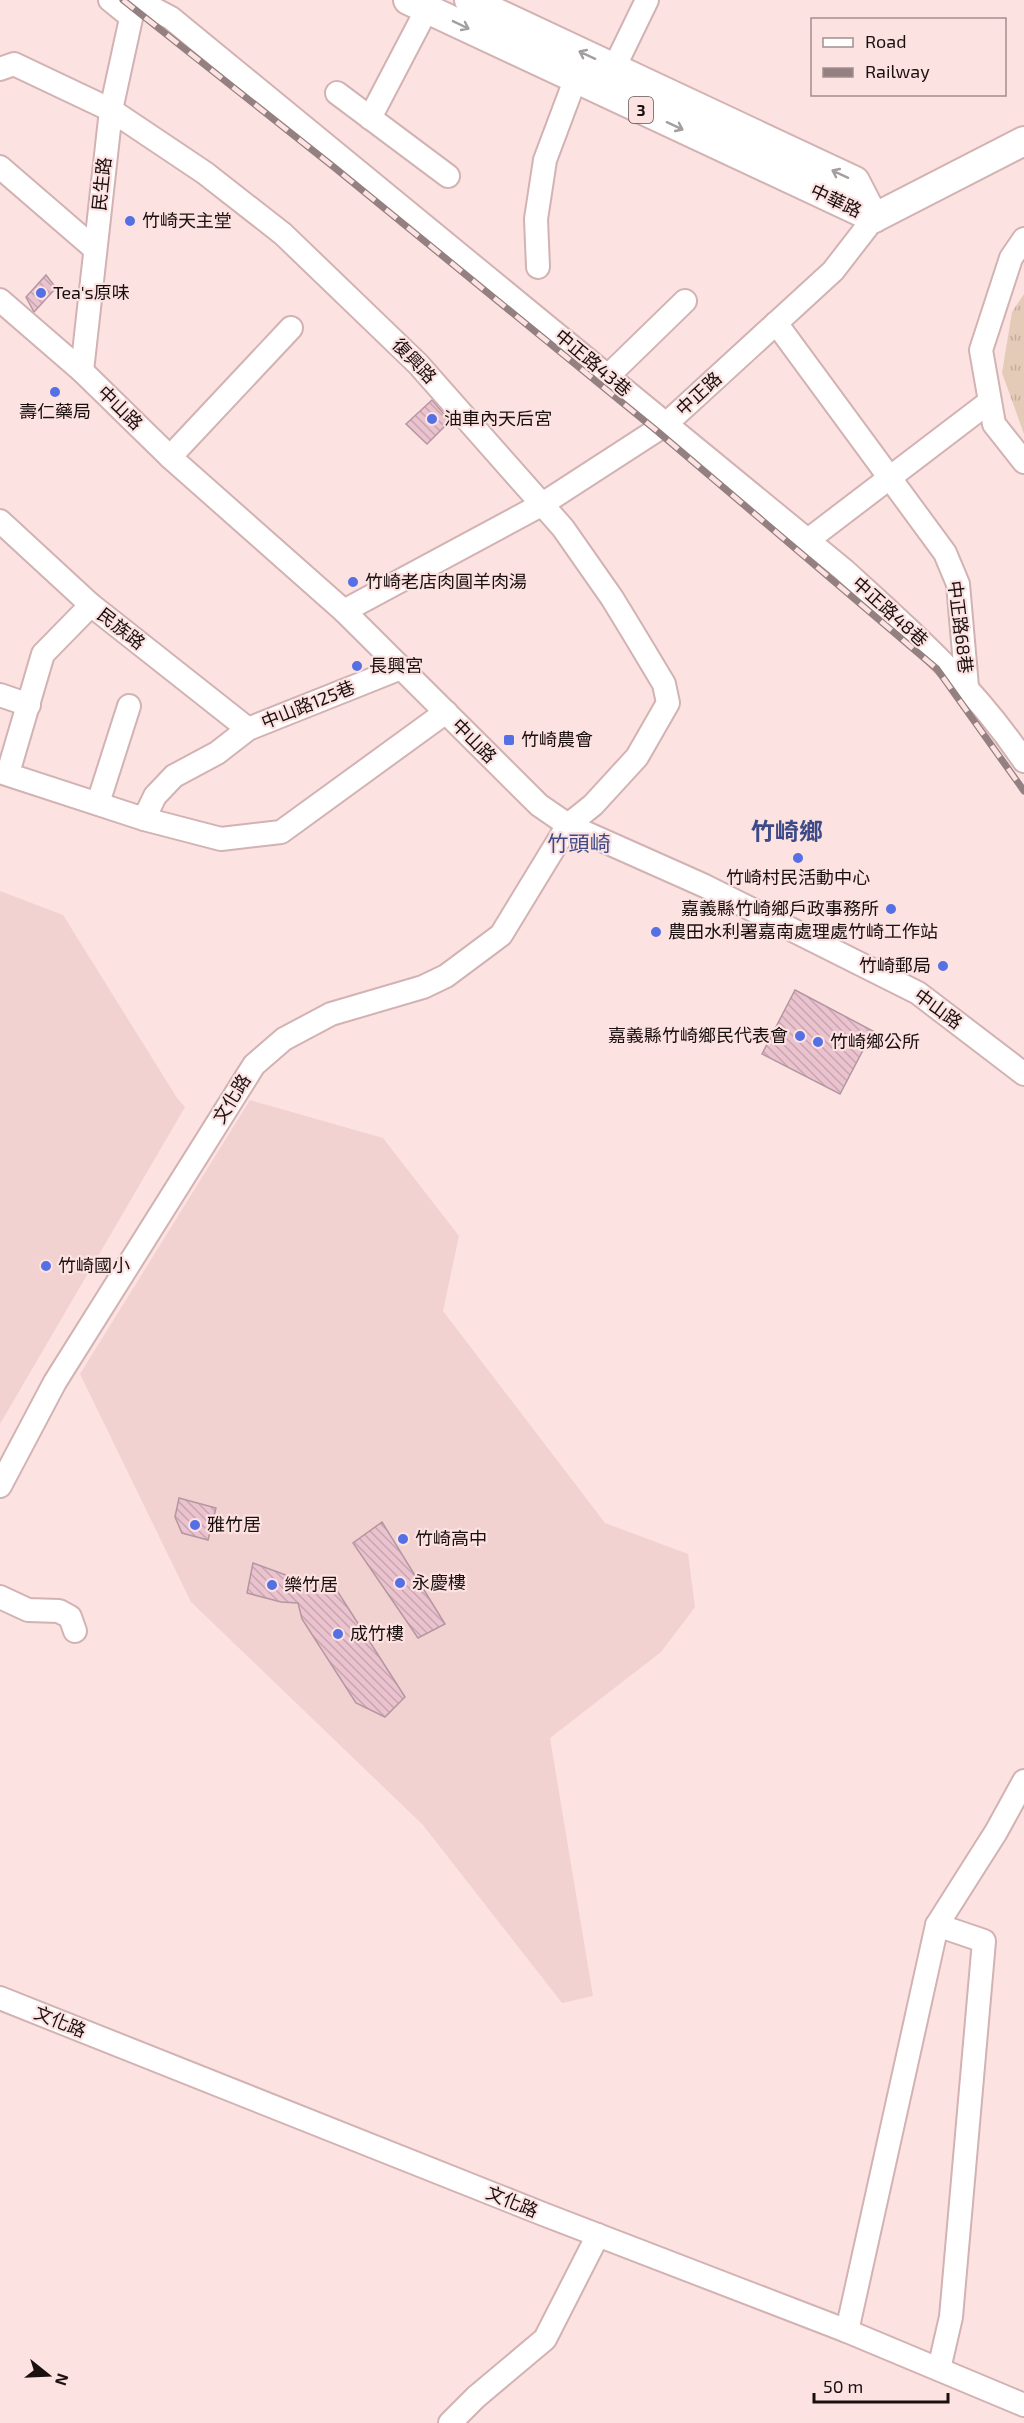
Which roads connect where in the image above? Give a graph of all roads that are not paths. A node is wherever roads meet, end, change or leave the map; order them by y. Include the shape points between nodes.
1 (110, 0) edge
2 (469, 0) edge
3 (647, 0) edge
4 (418, 4) edge
5 (134, 6) edge
6 (614, 68) junction
7 (0, 69) edge
8 (575, 80) junction
9 (337, 93) dead end
10 (111, 110) junction
11 (370, 118) junction
12 (1024, 141) edge
13 (0, 167) edge
14 (448, 176) dead end
15 (874, 218) junction
16 (1024, 239) edge
17 (95, 249) junction
18 (538, 267) dead end
19 (0, 300) edge
20 (685, 301) dead end
21 (776, 323) junction
22 (291, 328) dead end
23 (82, 371) junction
24 (608, 376) junction
25 (989, 402) junction
26 (666, 424) junction
27 (170, 457) junction
28 (1024, 462) edge
29 (890, 478) junction
30 (541, 505) junction
31 (0, 521) edge
32 (808, 540) junction
33 (91, 605) junction
34 (344, 611) junction
35 (401, 668) junction
36 (967, 687) junction
37 (0, 695) edge
38 (29, 705) junction
39 (129, 706) dead end
40 (446, 712) junction
41 (248, 729) junction
42 (1024, 761) edge
43 (4, 773) edge
44 (98, 803) junction
45 (144, 819) junction
46 (568, 825) junction
47 (1024, 1074) edge
48 (0, 1486) edge
49 (0, 1598) edge
50 (75, 1631) dead end
51 (1024, 1781) edge
52 (937, 1926) junction
53 (0, 1998) edge
54 (598, 2235) junction
55 (847, 2331) junction
56 (947, 2372) junction
57 (1024, 2405) edge
58 (450, 2423) edge

1 - 5 street, 中正路43巷
6 -> 2 main road, 中華路 / 3
3 - 6 street
4 -> 8 main road, 中華路 / 3
4 - 11 street
5 - 10 street, 民生路
5 - 24 street, 中正路43巷 via 171,18
15 -> 6 main road, 中華路 / 3 via 855,181
7 - 10 street, 復興路 via 14,64
8 -> 15 main road, 中華路 / 3
8 - 18 street via 545,160 536,219
9 - 11 street
10 - 17 street, 民生路
10 - 30 street, 復興路 via 205,173 283,234 418,364
11 - 14 street
12 - 15 main road, 中正路
13 - 17 street
15 - 21 street, 中正路 via 833,271
16 - 25 street via 1011,258 981,350
17 - 23 street, 民生路
19 - 23 street, 中山路
20 - 24 street
21 - 26 street, 中正路
21 - 29 street, 中正路68巷
22 - 27 street
23 - 27 street, 中山路
24 - 26 street, 中正路43巷
25 - 28 street via 994,424
25 - 29 street
26 - 30 street, 中正路
26 - 32 street, 中正路48巷
27 - 34 street, 中山路
29 - 32 street
29 - 36 street, 中正路68巷 via 945,553 958,584
30 - 34 street, 中正路
30 - 46 street, 復興路 via 612,598 664,684 668,703 637,757 593,805
31 - 33 street, 民族路
32 - 36 street, 中正路48巷
33 - 38 street via 43,654
33 - 41 street, 民族路
34 - 35 street, 中山路
35 - 40 street, 中山路
35 - 41 street, 中山路125巷
36 - 42 street, 中正路48巷
37 - 38 street
38 - 43 street
39 - 44 street
40 - 45 street via 281,832 221,839
40 - 46 street, 中山路 via 539,805
41 - 45 street, 中山路125巷 via 217,753 174,776 155,796
43 - 44 street
44 - 45 street
46 - 47 street, 中山路 via 705,886 918,993
46 - 48 street, 文化路 via 501,935 475,957 423,987 331,1014 284,1040 254,1065 55,1382
49 - 50 street via 28,1610 59,1611 70,1617
51 - 52 street
52 - 55 street
52 - 56 street via 984,1941
53 - 54 street, 文化路
54 - 55 street, 文化路
54 - 58 street via 545,2339
55 - 56 street, 文化路
56 - 57 street, 文化路

